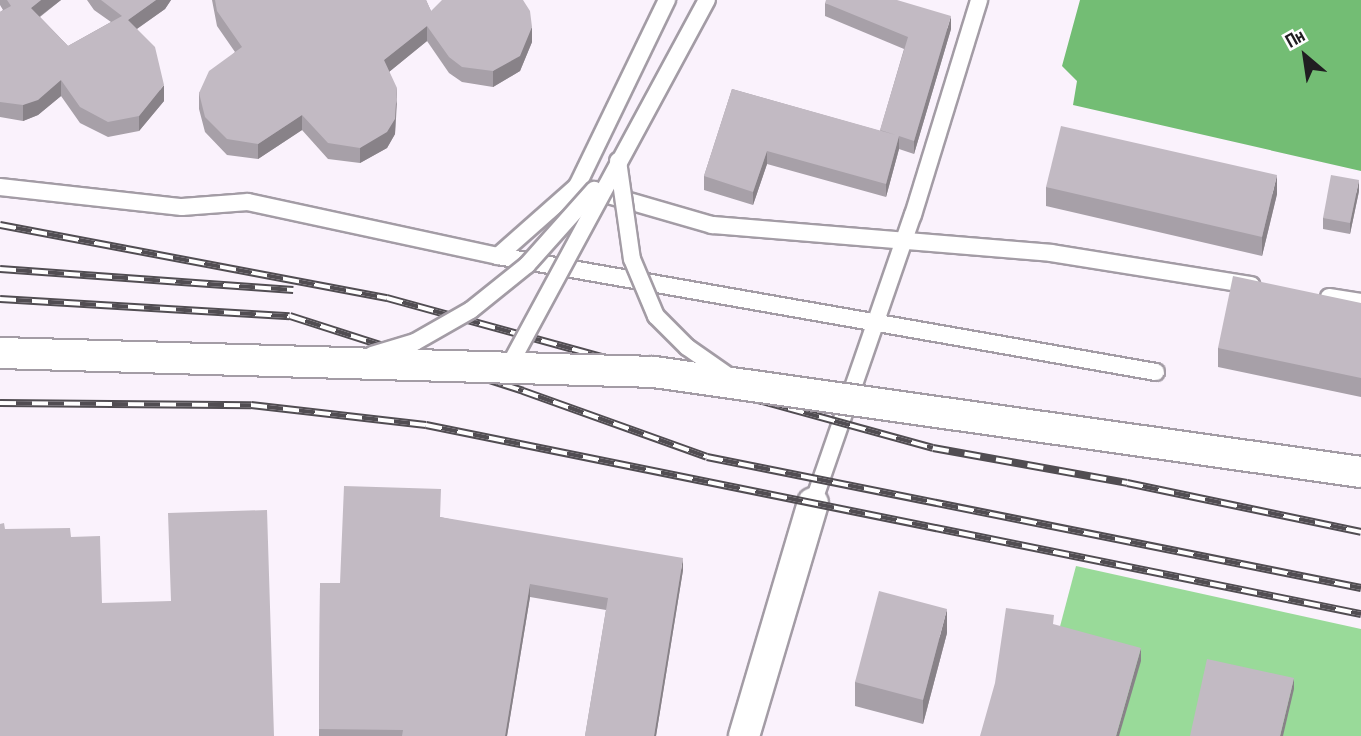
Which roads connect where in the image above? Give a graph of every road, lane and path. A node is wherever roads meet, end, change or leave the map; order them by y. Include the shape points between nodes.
1 (667, 0) edge
2 (707, 0) edge
3 (979, 0) edge
4 (618, 161) junction
5 (577, 186) junction
6 (0, 187) edge
7 (904, 238) junction
8 (498, 256) junction
9 (1266, 287) edge
10 (1307, 293) edge
11 (1361, 302) edge
12 (876, 320) junction
13 (0, 354) edge
14 (346, 363) junction
15 (509, 366) junction
16 (1156, 372) dead end
17 (738, 382) junction
18 (1361, 471) edge
19 (813, 503) joint
20 (744, 736) edge

1 - 5 lane
2 - 4 lane, bridge
3 - 7 lane
4 - 14 lane, bridge via 527,265 471,310 415,342
4 - 15 lane, bridge
4 - 17 lane, bridge via 632,259 656,316 687,347
5 - 7 lane via 712,225
5 - 8 lane
6 - 8 lane via 182,207 248,202
7 - 9 lane via 1051,253
7 - 12 lane
8 - 12 lane
10 - 11 lane
12 - 16 lane
12 - 19 lane
13 - 14 street, bridge
14 - 15 street, bridge
15 - 17 street, bridge via 654,372
17 - 18 street, bridge
19 - 20 street

